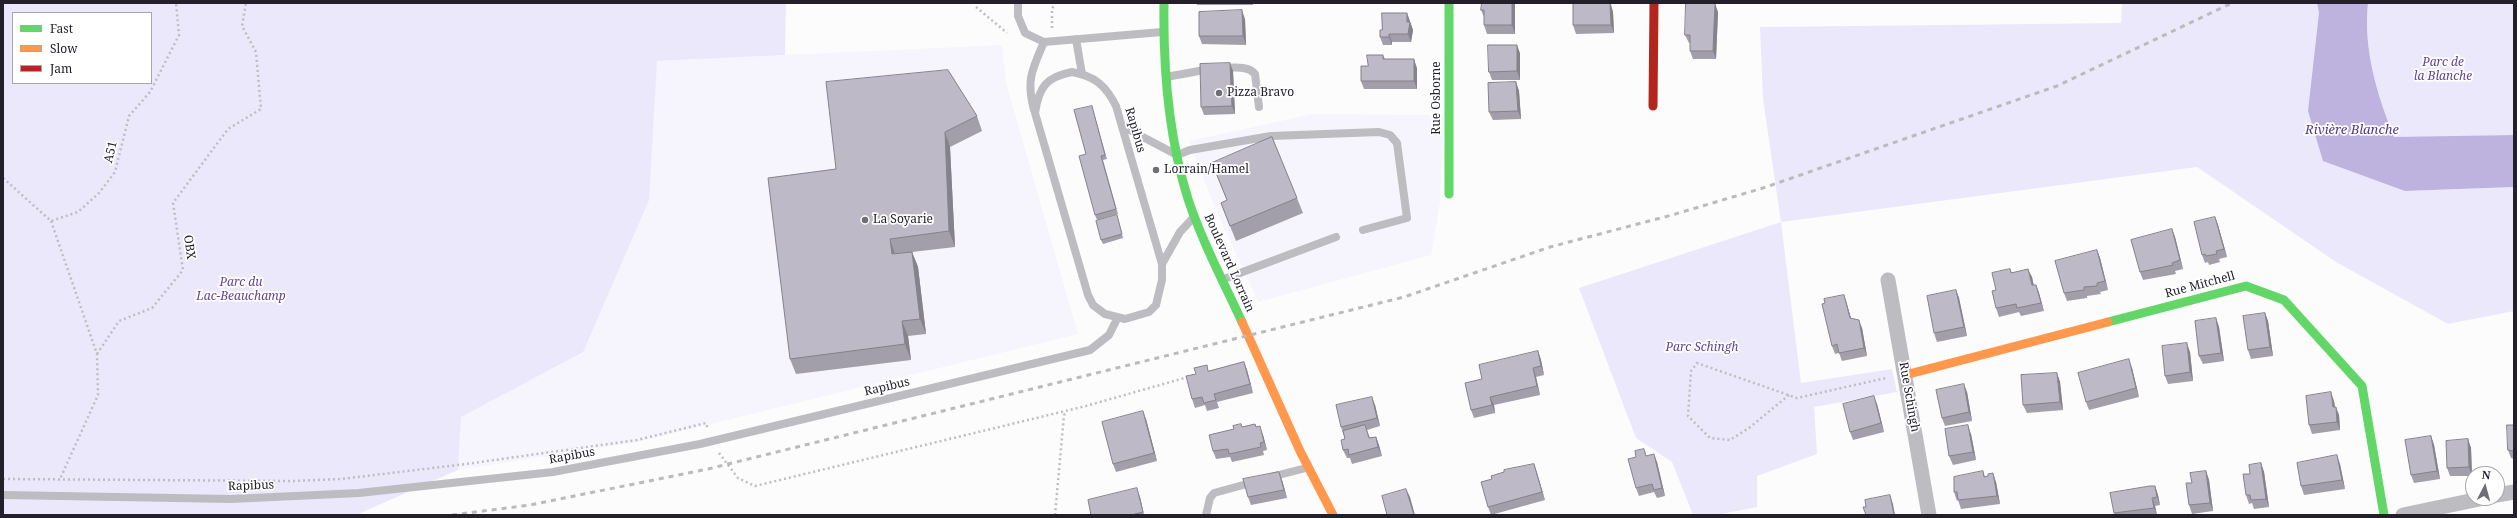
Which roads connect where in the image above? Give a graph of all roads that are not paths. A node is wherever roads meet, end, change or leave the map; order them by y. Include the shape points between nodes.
1 (1018, 3) edge
2 (1164, 3) edge
3 (1449, 3) edge
4 (1654, 3) edge
5 (1163, 32) junction
6 (1076, 39) junction
7 (1044, 42) junction
8 (1082, 74) junction
9 (1165, 77) junction
10 (1653, 106) dead end
11 (1259, 107) dead end
12 (1035, 113) junction
13 (1122, 126) junction
14 (1177, 155) junction
15 (1449, 194) dead end
16 (1195, 216) junction
17 (1362, 230) dead end
18 (1336, 237) dead end
19 (1162, 264) junction
20 (1223, 280) junction
21 (1888, 280) dead end
22 (1117, 319) junction
23 (1904, 375) junction
24 (1309, 467) junction
25 (3, 494) edge
26 (2465, 502) edge
27 (1206, 515) edge
28 (1333, 515) edge
29 (1929, 515) edge
30 (2384, 515) edge
31 (2403, 515) edge

1 - 7 lane via 1018,16 1025,33
2 - 5 street, Boulevard Lorrain
3 - 15 street, Rue Osborne
4 - 10 street
5 - 6 lane
5 - 9 street, Boulevard Lorrain
6 - 7 lane
6 - 8 lane
7 - 12 lane via 1031,71 1030,95
8 - 12 lane, Rapibus via 1060,74 1047,82 1037,101
8 - 13 lane, Rapibus via 1104,86 1116,106
9 - 11 lane via 1206,69 1238,68 1252,71 1255,74
9 - 14 street, Boulevard Lorrain
12 - 22 lane via 1088,295 1093,305
13 - 14 lane
13 - 19 lane, Rapibus
14 - 16 street, Boulevard Lorrain
14 - 17 lane via 1190,150 1271,136 1379,132 1390,135 1397,143 1407,218
16 - 19 lane via 1180,232
16 - 20 street, Boulevard Lorrain
18 - 20 lane
19 - 22 lane, Rapibus via 1162,280 1156,305 1149,312
20 - 24 street, Boulevard Lorrain
21 - 23 street, Rue Schingh
22 - 25 lane, Rapibus via 1109,336 1090,350 700,444 553,472 359,493 246,498
23 - 29 street, Rue Schingh
23 - 30 street, Rue Mitchell via 2246,286 2284,300 2362,386
24 - 27 lane via 1217,491 1210,498
24 - 28 street, Boulevard Lorrain
26 - 31 street

